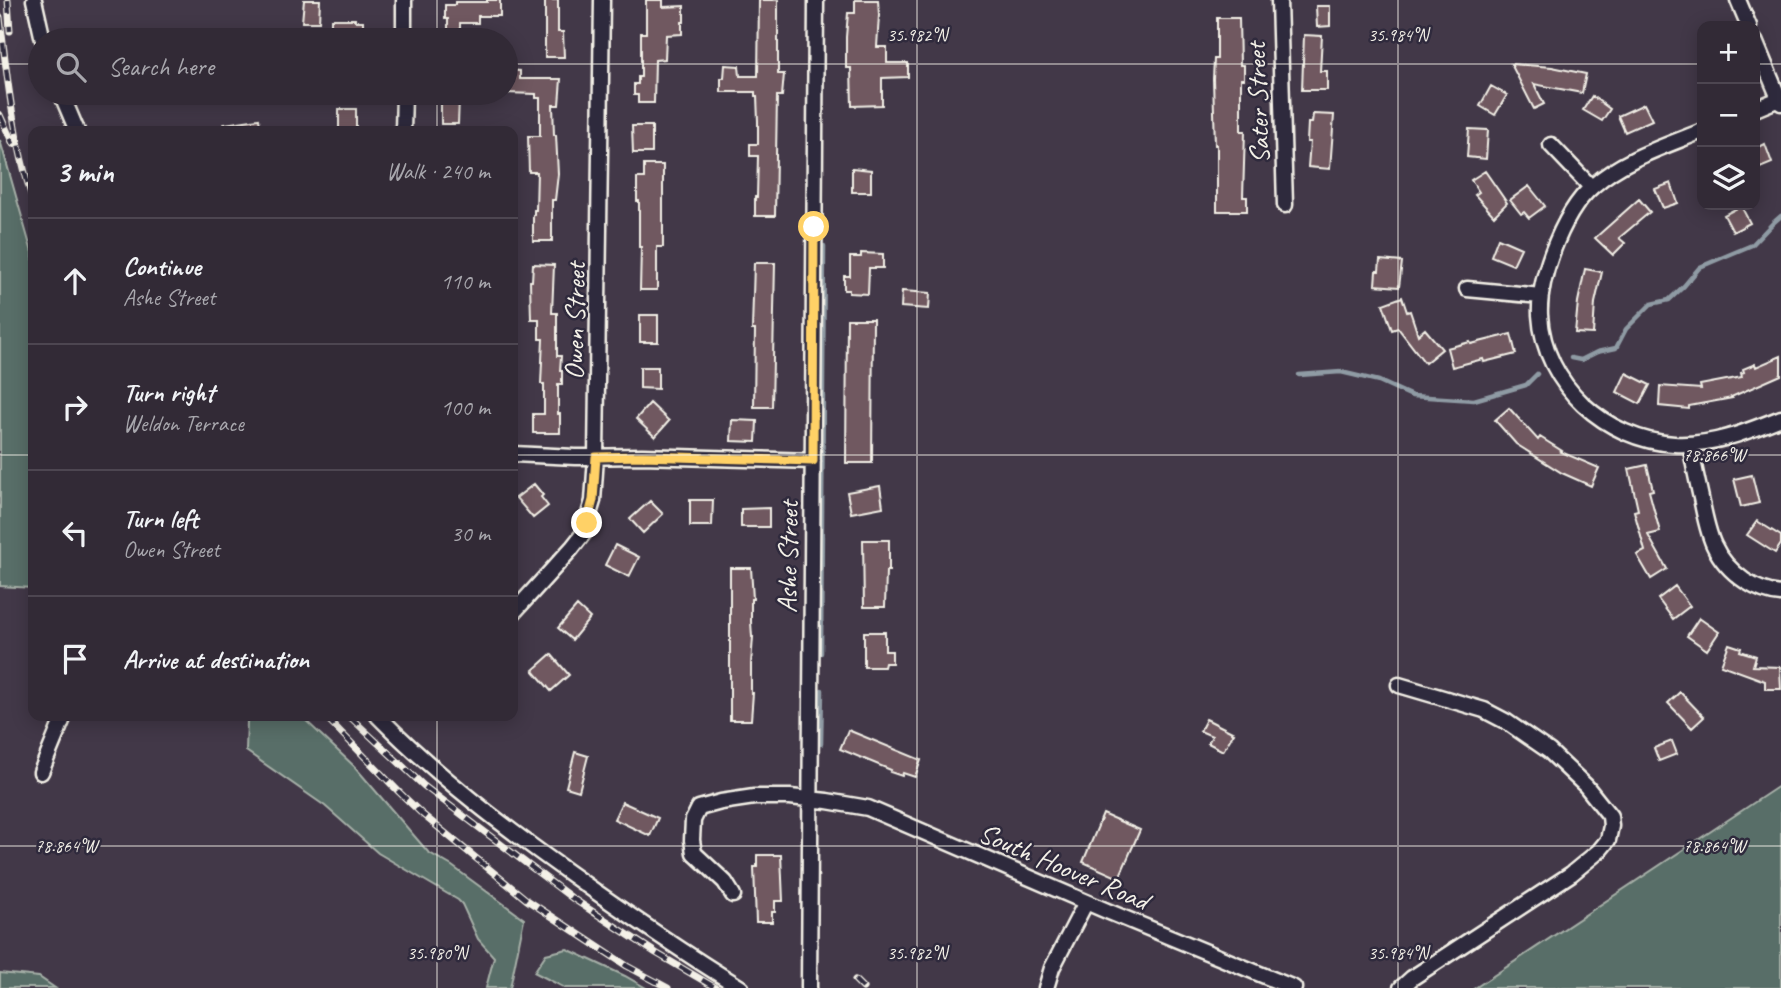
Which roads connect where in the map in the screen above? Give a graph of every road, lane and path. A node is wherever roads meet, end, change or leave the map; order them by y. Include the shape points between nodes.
1 (34, 0) edge
2 (404, 0) edge
3 (602, 0) edge
4 (816, 0) edge
5 (1279, 0) edge
6 (1738, 0) edge
7 (1747, 21) edge
8 (40, 28) edge
9 (404, 28) edge
10 (1760, 53) edge
11 (1780, 101) edge
12 (66, 105) edge
13 (404, 105) edge
14 (1760, 107) edge
15 (75, 126) edge
16 (403, 126) edge
17 (1697, 133) edge
18 (1551, 145) dead end
19 (1591, 187) junction
20 (1285, 205) dead end
21 (1467, 289) dead end
22 (1541, 296) junction
23 (1781, 418) edge
24 (1690, 444) junction
25 (518, 454) edge
26 (596, 457) junction
27 (813, 461) junction
28 (1781, 594) edge
29 (518, 607) edge
30 (1399, 685) dead end
31 (62, 721) edge
32 (382, 721) edge
33 (41, 772) dead end
34 (811, 800) junction
35 (733, 895) dead end
36 (1086, 902) junction
37 (741, 988) edge
38 (809, 988) edge
39 (1046, 988) edge
40 (1294, 988) edge
41 (1401, 988) edge

1 - 8 street
2 - 9 street
3 - 26 street, Owen Street
4 - 27 street, Ashe Street
5 - 20 street, Sater Street
6 - 7 street
10 - 11 street
11 - 14 street
12 - 15 street
13 - 16 street
17 - 19 street via 1630,163
18 - 19 street
19 - 22 street via 1562,227
21 - 22 street
22 - 24 street via 1548,352 1572,395 1596,416 1631,434 1657,442
23 - 24 street via 1716,441
24 - 28 street via 1708,532 1718,555 1752,586
25 - 26 street
26 - 27 street
26 - 29 street, Owen Street via 593,500 583,534
27 - 34 street, Ashe Street
30 - 41 street via 1484,710 1528,735 1586,786 1609,816 1611,827 1608,840 1590,860
31 - 33 street
32 - 37 street via 502,824
34 - 35 street, South Hoover Road via 754,797 699,808 693,820 694,853
34 - 36 street, South Hoover Road via 868,808
34 - 38 street, Ashe Street
36 - 39 street
36 - 40 street, South Hoover Road

